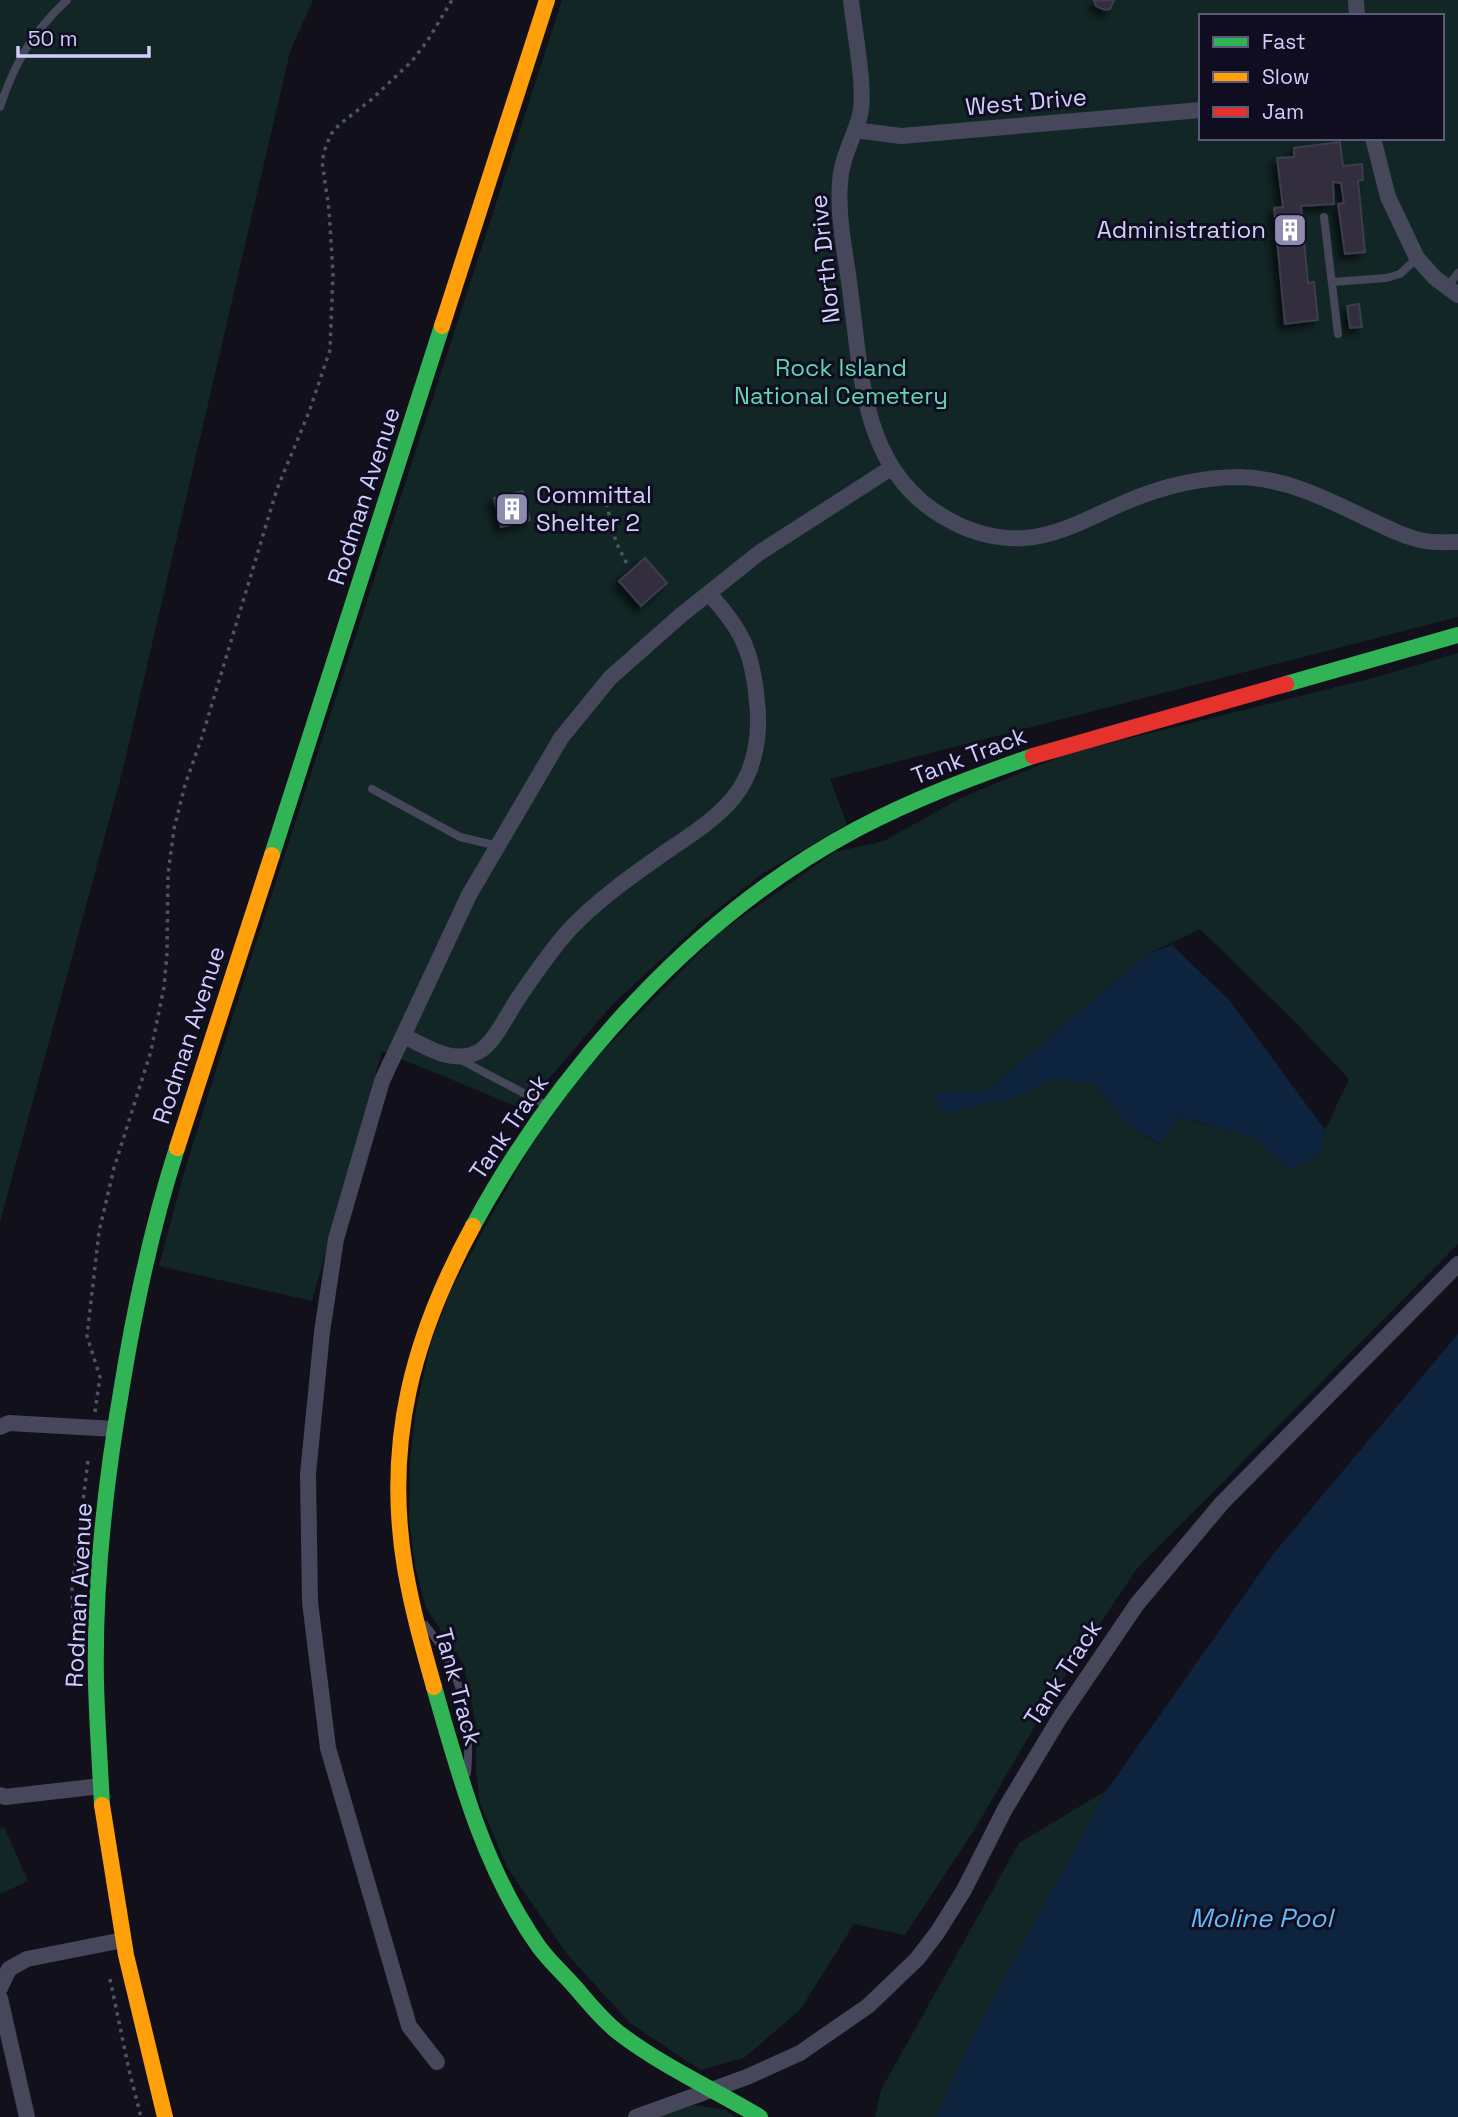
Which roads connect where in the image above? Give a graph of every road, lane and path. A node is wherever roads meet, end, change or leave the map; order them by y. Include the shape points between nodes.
1 (67, 0) edge
2 (452, 0) edge
3 (547, 0) edge
4 (851, 0) edge
5 (0, 107) edge
6 (1199, 110) edge
7 (855, 130) junction
8 (1374, 140) edge
9 (1324, 217) dead end
10 (1417, 258) junction
11 (1458, 273) edge
12 (1332, 282) junction
13 (1453, 291) edge
14 (1338, 334) dead end
15 (891, 468) junction
16 (568, 492) dead end
17 (1458, 542) edge
18 (628, 566) dead end
19 (709, 594) junction
20 (1458, 635) edge
21 (372, 789) dead end
22 (498, 846) junction
23 (404, 1036) junction
24 (458, 1058) junction
25 (548, 1106) junction
26 (1458, 1264) edge
27 (0, 1427) edge
28 (93, 1428) junction
29 (115, 1429) junction
30 (89, 1455) dead end
31 (415, 1614) junction
32 (75, 1679) dead end
33 (101, 1786) junction
34 (0, 1795) edge
35 (466, 1797) junction
36 (124, 1940) junction
37 (105, 1944) junction
38 (0, 1988) edge
39 (0, 1998) edge
40 (437, 2062) dead end
41 (711, 2090) junction
42 (27, 2117) edge
43 (141, 2117) edge
44 (165, 2117) edge
45 (636, 2117) edge
46 (760, 2117) edge

1 - 5 lane via 32,37
2 - 28 path via 412,61 340,124 324,149 333,274 330,350 277,489 174,829 164,987 151,1051 99,1232 87,1336 100,1377
3 - 29 street, Rodman Avenue via 165,1186 133,1320
4 - 7 street, North Drive via 861,93
6 - 7 street, West Drive via 901,136
7 - 15 street, North Drive via 839,185 842,218 866,402 880,450
8 - 10 street via 1388,197
9 - 12 lane
10 - 12 lane via 1400,274 1386,278
10 - 13 street
11 - 13 lane
12 - 14 lane
15 - 17 street, North Drive via 939,515 979,532 1007,537 1026,538 1068,528 1165,487 1240,477 1313,494 1403,535
15 - 19 street via 759,553
16 - 18 path via 590,492 606,502 616,542
19 - 22 street via 610,678 561,738
19 - 24 street via 740,631 753,669 758,737 747,775 716,815 569,930 487,1046
20 - 25 street, Tank Track via 1024,758 934,792 861,827 811,856 700,940 636,1000
21 - 22 lane via 460,837
22 - 23 street via 469,895
23 - 24 street
23 - 40 street via 382,1081 336,1239 308,1474 310,1602 332,1761 409,2026
24 - 25 lane
25 - 31 street, Tank Track via 456,1255 419,1342 407,1389 398,1464 406,1579
26 - 41 street, Tank Track via 1222,1503 1137,1604 1059,1719 1004,1809 964,1890 916,1959 868,2006 800,2053
27 - 28 street via 9,1423
28 - 29 street
29 - 33 street, Rodman Avenue via 101,1536 96,1681
30 - 32 path via 72,1589
31 - 35 street, Tank Track
31 - 35 lane via 444,1648 461,1692 470,1740
33 - 34 street
33 - 36 street, Rodman Avenue
35 - 41 street, Tank Track via 488,1860 542,1952 605,2021
36 - 37 street
36 - 44 street, Rodman Avenue
37 - 38 street via 27,1959 9,1969
37 - 43 path
39 - 42 street
41 - 45 street, Tank Track
41 - 46 street, Tank Track

